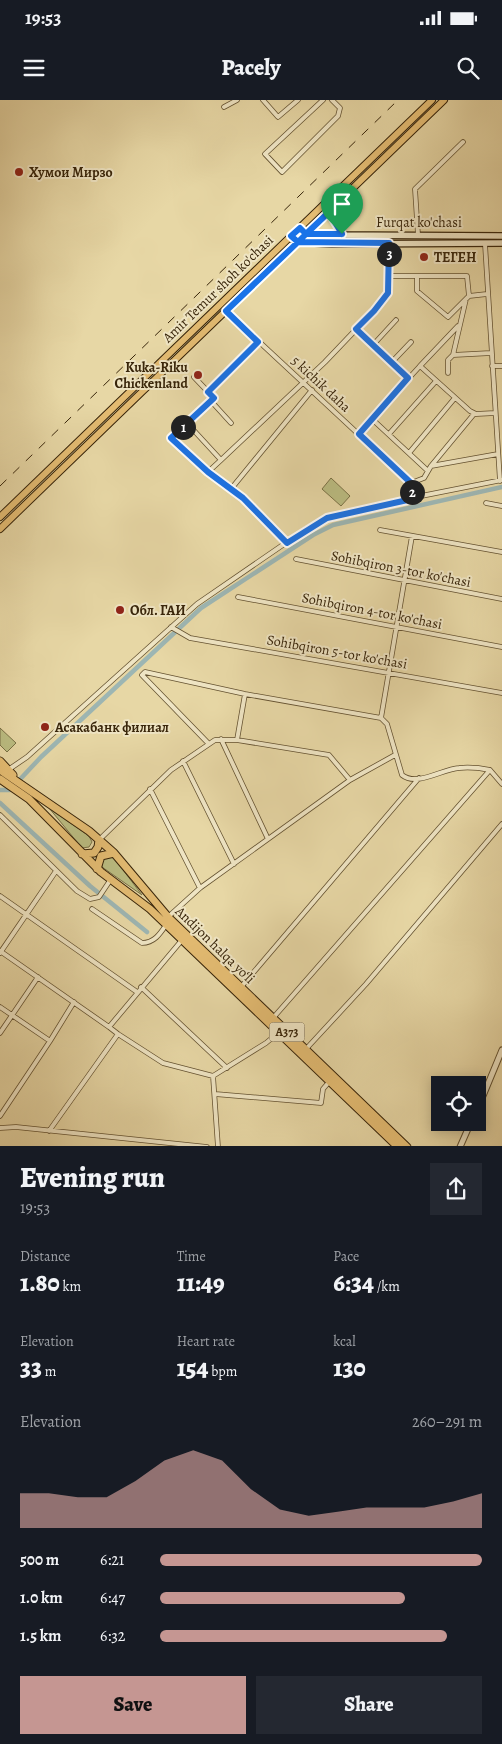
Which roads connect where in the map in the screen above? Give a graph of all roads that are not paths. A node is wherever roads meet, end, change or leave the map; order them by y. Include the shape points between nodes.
1 (237, 100) edge
2 (289, 100) edge
3 (298, 100) edge
4 (323, 100) edge
5 (332, 100) edge
6 (432, 100) edge
7 (444, 100) edge
8 (266, 101) edge
9 (293, 104) junction
10 (224, 107) dead end
11 (463, 142) dead end
12 (329, 212) junction
13 (300, 228) junction
14 (306, 234) junction
15 (342, 234) junction
16 (291, 236) junction
17 (418, 236) junction
18 (502, 236) edge
19 (298, 242) junction
20 (389, 243) junction
21 (485, 244) junction
22 (502, 244) edge
23 (390, 276) junction
24 (418, 276) junction
25 (487, 294) junction
26 (468, 298) junction
27 (226, 311) junction
28 (396, 320) dead end
29 (458, 325) junction
30 (356, 329) junction
31 (258, 342) junction
32 (411, 342) dead end
33 (373, 345) junction
34 (491, 353) junction
35 (453, 355) junction
36 (391, 363) junction
37 (420, 366) junction
38 (492, 366) junction
39 (502, 366) edge
40 (448, 373) dead end
41 (194, 377) dead end
42 (408, 378) junction
43 (436, 381) junction
44 (303, 382) junction
45 (312, 390) junction
46 (208, 392) junction
47 (454, 399) junction
48 (211, 401) junction
49 (474, 414) junction
50 (495, 415) junction
51 (502, 416) edge
52 (372, 419) junction
53 (187, 423) junction
54 (231, 423) dead end
55 (359, 434) junction
56 (389, 434) junction
57 (409, 453) junction
58 (498, 454) junction
59 (221, 460) junction
60 (431, 466) junction
61 (428, 471) junction
62 (208, 472) junction
63 (501, 480) edge
64 (411, 483) junction
65 (231, 489) junction
66 (412, 499) junction
67 (486, 503) dead end
68 (502, 506) edge
69 (0, 517) edge
70 (0, 529) edge
71 (380, 530) dead end
72 (412, 536) junction
73 (287, 543) junction
74 (502, 552) edge
75 (296, 559) dead end
76 (404, 582) junction
77 (238, 597) dead end
78 (502, 599) edge
79 (172, 628) junction
80 (396, 628) junction
81 (502, 646) edge
82 (389, 672) junction
83 (502, 693) edge
84 (245, 694) junction
85 (381, 718) junction
86 (221, 739) junction
87 (237, 740) junction
88 (208, 743) junction
89 (395, 755) junction
90 (184, 761) junction
91 (0, 762) edge
92 (0, 770) edge
93 (8, 770) junction
94 (490, 770) junction
95 (419, 778) junction
96 (0, 779) edge
97 (350, 780) junction
98 (502, 784) edge
99 (24, 786) junction
100 (150, 789) junction
101 (0, 815) edge
102 (502, 824) edge
103 (268, 839) junction
104 (99, 840) junction
105 (114, 853) junction
106 (82, 854) junction
107 (234, 864) junction
108 (97, 869) junction
109 (56, 871) junction
110 (111, 879) junction
111 (200, 888) junction
112 (0, 896) edge
113 (92, 909) dead end
114 (27, 915) junction
115 (168, 917) junction
116 (166, 925) junction
117 (182, 940) junction
118 (0, 952) edge
119 (38, 977) junction
120 (141, 988) junction
121 (241, 988) junction
122 (137, 992) junction
123 (74, 1002) junction
124 (0, 1006) edge
125 (12, 1015) junction
126 (273, 1018) junction
127 (109, 1027) junction
128 (0, 1033) edge
129 (278, 1033) junction
130 (118, 1034) junction
131 (50, 1041) junction
132 (306, 1049) junction
133 (502, 1050) edge
134 (227, 1068) junction
135 (213, 1076) junction
136 (329, 1082) junction
137 (486, 1089) edge
138 (215, 1094) junction
139 (0, 1116) edge
140 (0, 1128) edge
141 (49, 1131) junction
142 (467, 1131) edge
143 (160, 1144) edge
144 (207, 1146) edge
145 (218, 1146) edge
146 (398, 1146) edge
147 (407, 1146) edge
148 (460, 1146) edge

1 - 10 street
2 - 9 street
3 - 9 street
4 - 5 street via 265,154 282,172 338,116 340,108
6 - 13 main road, Amir Temur shoh ko'chasi
7 - 12 main road, Amir Temur shoh ko'chasi
8 - 9 street via 278,117
11 - 17 street via 415,189
12 - 14 main road, Amir Temur shoh ko'chasi
12 - 15 main road
13 - 14 main road
13 - 16 main road, Amir Temur shoh ko'chasi
14 - 15 main road, Furqat ko'chasi
14 - 19 main road, Amir Temur shoh ko'chasi
15 - 17 main road, Furqat ko'chasi
16 - 19 main road
16 - 69 main road, Amir Temur shoh ko'chasi
17 - 18 main road, Furqat ko'chasi
19 - 20 main road, Furqat ko'chasi
19 - 27 main road, Amir Temur shoh ko'chasi
20 - 21 main road, Furqat ko'chasi
20 - 23 street
21 - 22 main road, Furqat ko'chasi
21 - 25 street
23 - 24 street
23 - 30 street via 386,298
24 - 26 street via 467,276
24 - 26 street via 418,291 448,316
25 - 26 street
25 - 34 street
26 - 29 street
27 - 31 street, 5 kichik daha
27 - 70 main road, Amir Temur shoh ko'chasi
28 - 33 street
29 - 35 street
29 - 37 street
30 - 33 street
30 - 44 street
31 - 44 street, 5 kichik daha
31 - 46 street
32 - 36 street
33 - 36 street
34 - 35 street
34 - 38 street
35 - 40 street via 448,360
36 - 42 street
37 - 42 street
37 - 43 street
38 - 39 street
38 - 50 street
41 - 46 street
42 - 52 street
43 - 47 street
43 - 56 street
44 - 45 street, 5 kichik daha
44 - 59 street
45 - 55 street, 5 kichik daha
45 - 65 street
46 - 48 street via 214,398
47 - 49 street
47 - 57 street
48 - 53 street
48 - 54 street
49 - 50 street
49 - 60 street
50 - 51 street
50 - 58 street
52 - 55 street
52 - 56 street
53 - 59 street
53 - 62 street via 171,438
55 - 64 street, 5 kichik daha
56 - 57 street
57 - 61 street
58 - 60 street
58 - 63 street
59 - 62 street
60 - 61 street
61 - 64 street via 424,478
62 - 65 street
63 - 66 street
64 - 66 street
65 - 73 street via 257,510
66 - 73 street via 327,518
67 - 68 street
71 - 72 street
72 - 74 street
72 - 76 street
73 - 79 street via 197,604
75 - 76 street, Sohibqiron 3-tor ko'chasi
76 - 78 street, Sohibqiron 3-tor ko'chasi
76 - 80 street
77 - 80 street, Sohibqiron 4-tor ko'chasi
79 - 82 street, Sohibqiron 5-tor ko'chasi via 190,638
79 - 93 street via 27,757
80 - 81 street, Sohibqiron 4-tor ko'chasi
80 - 82 street
82 - 83 street, Sohibqiron 5-tor ko'chasi
82 - 85 street
84 - 85 street
84 - 87 street
84 - 88 street via 145,672 142,675
85 - 89 street via 386,724
86 - 87 street
86 - 88 street
86 - 103 street
87 - 97 street via 328,755
88 - 90 street
89 - 95 street via 402,775 408,779
89 - 97 street
90 - 100 street
90 - 107 street
91 - 93 highway
92 - 99 highway, Andijon halqa yo‘li / A373
93 - 99 highway
94 - 95 street via 458,768
94 - 98 street
94 - 126 street
95 - 121 street
96 - 106 highway, Andijon halqa yo‘li / A373 via 29,799
97 - 103 street
99 - 104 highway, Andijon halqa yo‘li / A373
100 - 104 street
100 - 111 street
101 - 109 street
102 - 132 street via 366,984
103 - 107 street
104 - 105 highway, Andijon halqa yo‘li / A373
104 - 106 highway via 94,853
105 - 108 highway via 101,856
105 - 115 highway, Andijon halqa yo‘li / A373
106 - 108 highway, Andijon halqa yo‘li / A373
107 - 111 street
108 - 110 highway, Andijon halqa yo‘li / A373
109 - 110 street via 90,899 98,897
109 - 114 street
110 - 116 highway, Andijon halqa yo‘li / A373
111 - 115 street
112 - 114 street
113 - 116 street via 142,943 156,937
114 - 118 street
114 - 122 street
115 - 121 highway, Andijon halqa yo‘li / A373
116 - 117 highway, Andijon halqa yo‘li / A373
117 - 120 street
117 - 129 highway, Andijon halqa yo‘li / A373
118 - 119 street
119 - 123 street
119 - 125 street
120 - 122 street
120 - 134 street
121 - 126 highway, Andijon halqa yo‘li / A373
122 - 127 street
123 - 127 street
123 - 131 street
124 - 125 street
125 - 128 street
125 - 131 street
126 - 132 highway, Andijon halqa yo‘li / A373
127 - 130 street
129 - 134 street
129 - 136 highway, Andijon halqa yo‘li / A373
130 - 135 street via 163,1063
130 - 141 street
131 - 139 street
132 - 147 highway, Andijon halqa yo‘li / A373
133 - 137 street
134 - 135 street
135 - 138 street
136 - 138 street via 323,1089 321,1103
136 - 146 highway, Andijon halqa yo‘li / A373
138 - 145 street
140 - 141 street
141 - 143 street
142 - 148 street
143 - 144 street

